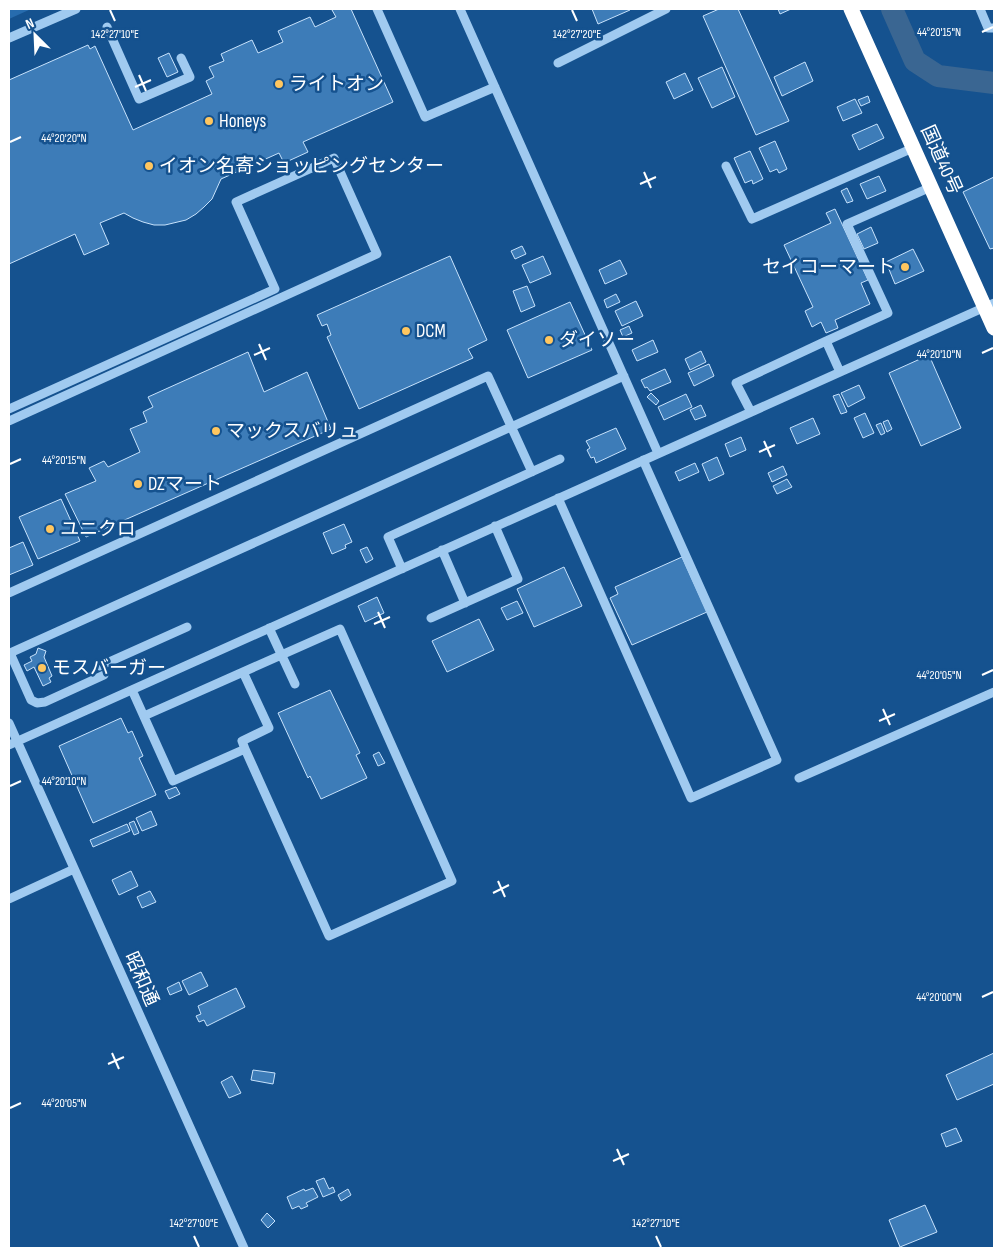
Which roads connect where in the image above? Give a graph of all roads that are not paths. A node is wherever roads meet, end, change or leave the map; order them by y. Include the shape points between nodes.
1 (76, 9) edge
2 (377, 9) edge
3 (460, 9) edge
4 (666, 9) edge
5 (851, 9) edge
6 (980, 9) edge
7 (107, 27) dead end
8 (994, 28) edge
9 (9, 38) edge
10 (181, 58) dead end
11 (558, 63) dead end
12 (495, 87) junction
13 (913, 148) junction
14 (726, 166) dead end
15 (931, 187) junction
16 (989, 305) edge
17 (994, 328) edge
18 (826, 341) junction
19 (840, 372) junction
20 (624, 376) junction
21 (9, 409) edge
22 (751, 412) junction
23 (9, 421) edge
24 (511, 427) junction
25 (658, 453) junction
26 (560, 459) dead end
27 (644, 460) junction
28 (532, 472) junction
29 (558, 498) junction
30 (495, 526) junction
31 (442, 550) junction
32 (402, 569) junction
33 (9, 594) edge
34 (465, 602) junction
35 (430, 618) dead end
36 (187, 627) dead end
37 (268, 628) junction
38 (281, 656) junction
39 (100, 666) dead end
40 (243, 672) junction
41 (104, 675) dead end
42 (295, 684) dead end
43 (132, 690) junction
44 (994, 692) edge
45 (144, 716) junction
46 (9, 723) edge
47 (13, 743) edge
48 (246, 748) junction
49 (799, 778) dead end
50 (74, 869) junction
51 (9, 899) edge
52 (244, 1248) edge

1 - 9 street
2 - 12 street via 425,117
3 - 12 street
4 - 11 street
5 - 13 highway, 国道40号
6 - 8 street via 988,28
7 - 10 street via 139,99 190,77
12 - 20 street
13 - 14 street via 752,220
13 - 15 highway, 国道40号
15 - 16 highway, 国道40号
15 - 18 street via 847,224 888,313
16 - 17 highway, 国道40号
16 - 19 street
18 - 19 street
18 - 22 street via 736,383
19 - 22 street
20 - 24 street
20 - 25 street
21 - 23 street via 275,290 236,202 334,158 378,254
22 - 25 street
24 - 28 street
24 - 33 street via 488,376
24 - 41 street via 10,652 31,700 38,703
25 - 27 street
26 - 28 street
27 - 29 street
27 - 29 street via 777,760 692,798
28 - 32 street via 388,537
29 - 30 street
30 - 31 street
30 - 34 street via 518,579
31 - 32 street
31 - 34 street
32 - 37 street
34 - 35 street
36 - 39 street
37 - 38 street
37 - 43 street
38 - 40 street
38 - 42 street
38 - 48 street via 340,629 452,882 329,936
40 - 45 street
40 - 48 street via 270,728 242,741
43 - 45 street
43 - 47 street
44 - 49 street
45 - 48 street via 173,781
46 - 47 street, 昭和通
47 - 50 street, 昭和通
50 - 51 street
50 - 52 street, 昭和通

